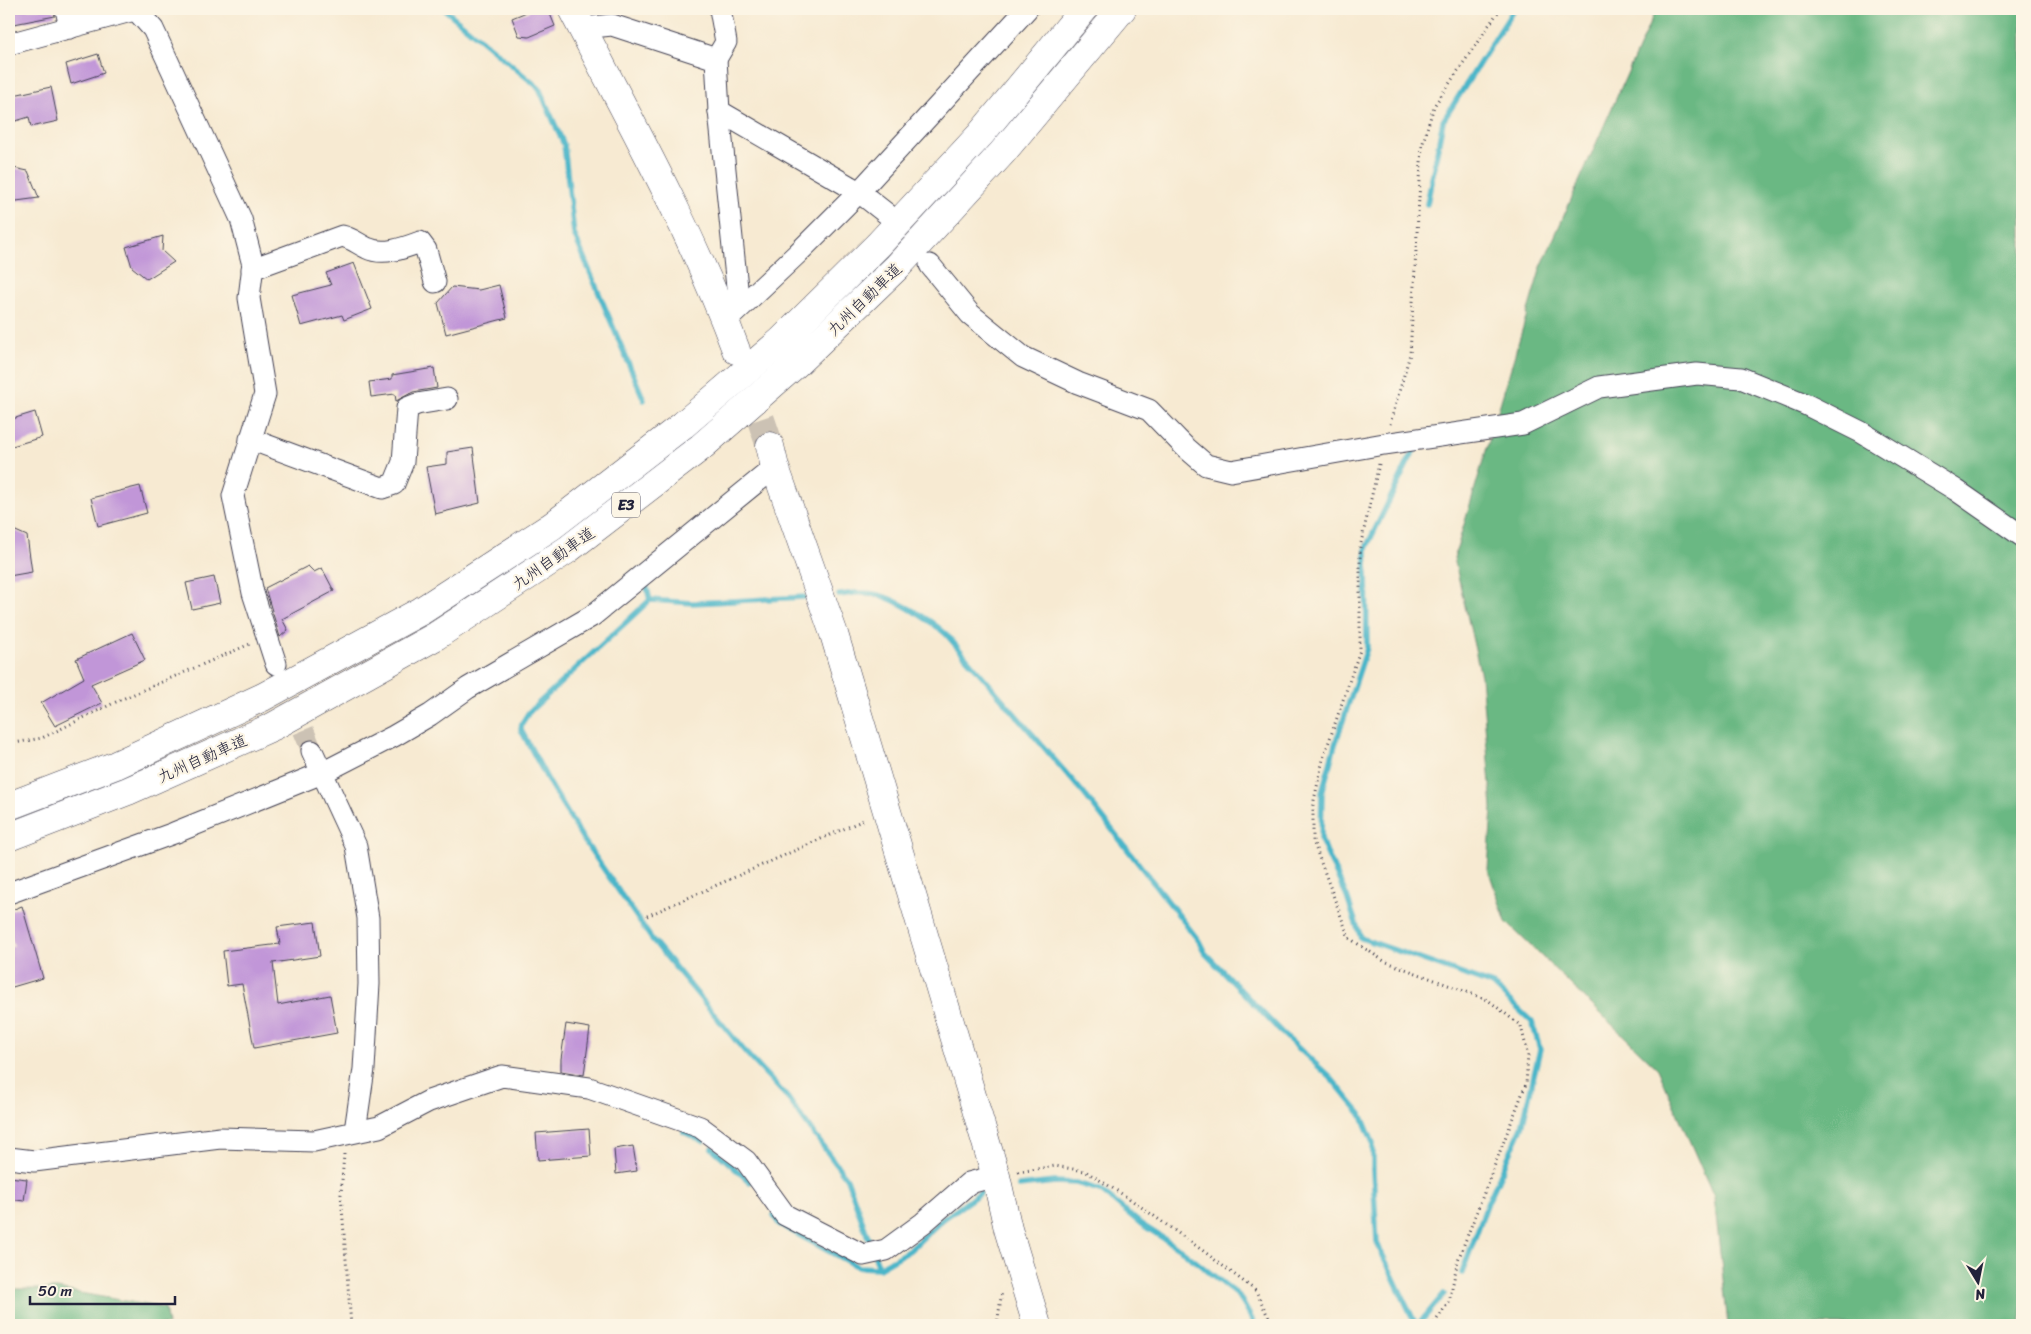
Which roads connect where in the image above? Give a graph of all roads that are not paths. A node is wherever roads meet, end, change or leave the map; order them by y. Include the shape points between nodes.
1 (137, 9) edge
2 (720, 9) edge
3 (1027, 9) edge
4 (1084, 9) edge
5 (1122, 9) edge
6 (577, 18) edge
7 (68, 19) edge
8 (9, 44) edge
9 (716, 59) junction
10 (719, 111) junction
11 (859, 192) junction
12 (887, 214) dead end
13 (930, 265) dead end
14 (252, 269) junction
15 (435, 282) dead end
16 (732, 314) junction
17 (736, 350) tunnel mouth
18 (447, 399) dead end
19 (250, 439) junction
20 (773, 457) joint
21 (2022, 536) edge
22 (276, 664) tunnel mouth
23 (312, 752) tunnel mouth
24 (322, 773) junction
25 (9, 806) edge
26 (9, 837) edge
27 (9, 893) edge
28 (355, 1131) junction
29 (9, 1158) edge
30 (996, 1176) junction
31 (1037, 1325) edge

1 - 7 street
1 - 14 street via 153,29 241,219
2 - 9 street via 726,42
3 - 11 street
4 - 25 main road, 九州自動車道 / E3 via 980,134 878,245 780,341 683,425 552,526 422,610 263,697 116,765
5 - 26 main road, 九州自動車道 / E3 via 1002,153 891,273 797,363 702,447 567,550 436,636 274,726 128,791
6 - 9 street via 612,25
6 - 16 main road
7 - 8 street
9 - 10 street
10 - 11 street
10 - 16 street
11 - 12 street
11 - 16 street
13 - 21 street via 970,314 1023,357 1078,383 1149,410 1206,465 1232,471 1523,424 1598,387 1697,374 1741,378 1861,432 1956,490
14 - 15 street via 342,236 368,249 382,251 404,249 420,242 426,250
14 - 19 street via 249,298 264,394
16 - 17 main road
18 - 19 street via 406,408 403,462 394,484 382,488
19 - 22 street via 234,496 253,593
20 - 24 street via 592,616 468,688 394,736
20 - 30 main road via 834,634
23 - 24 street
24 - 27 street via 174,833
24 - 28 street via 356,846 368,918 365,1060
28 - 29 street via 314,1141 220,1138 34,1161
28 - 30 street via 380,1127 429,1102 502,1076 589,1088 700,1126 746,1161 785,1215 863,1255 886,1250 923,1223 969,1182
30 - 31 main road

